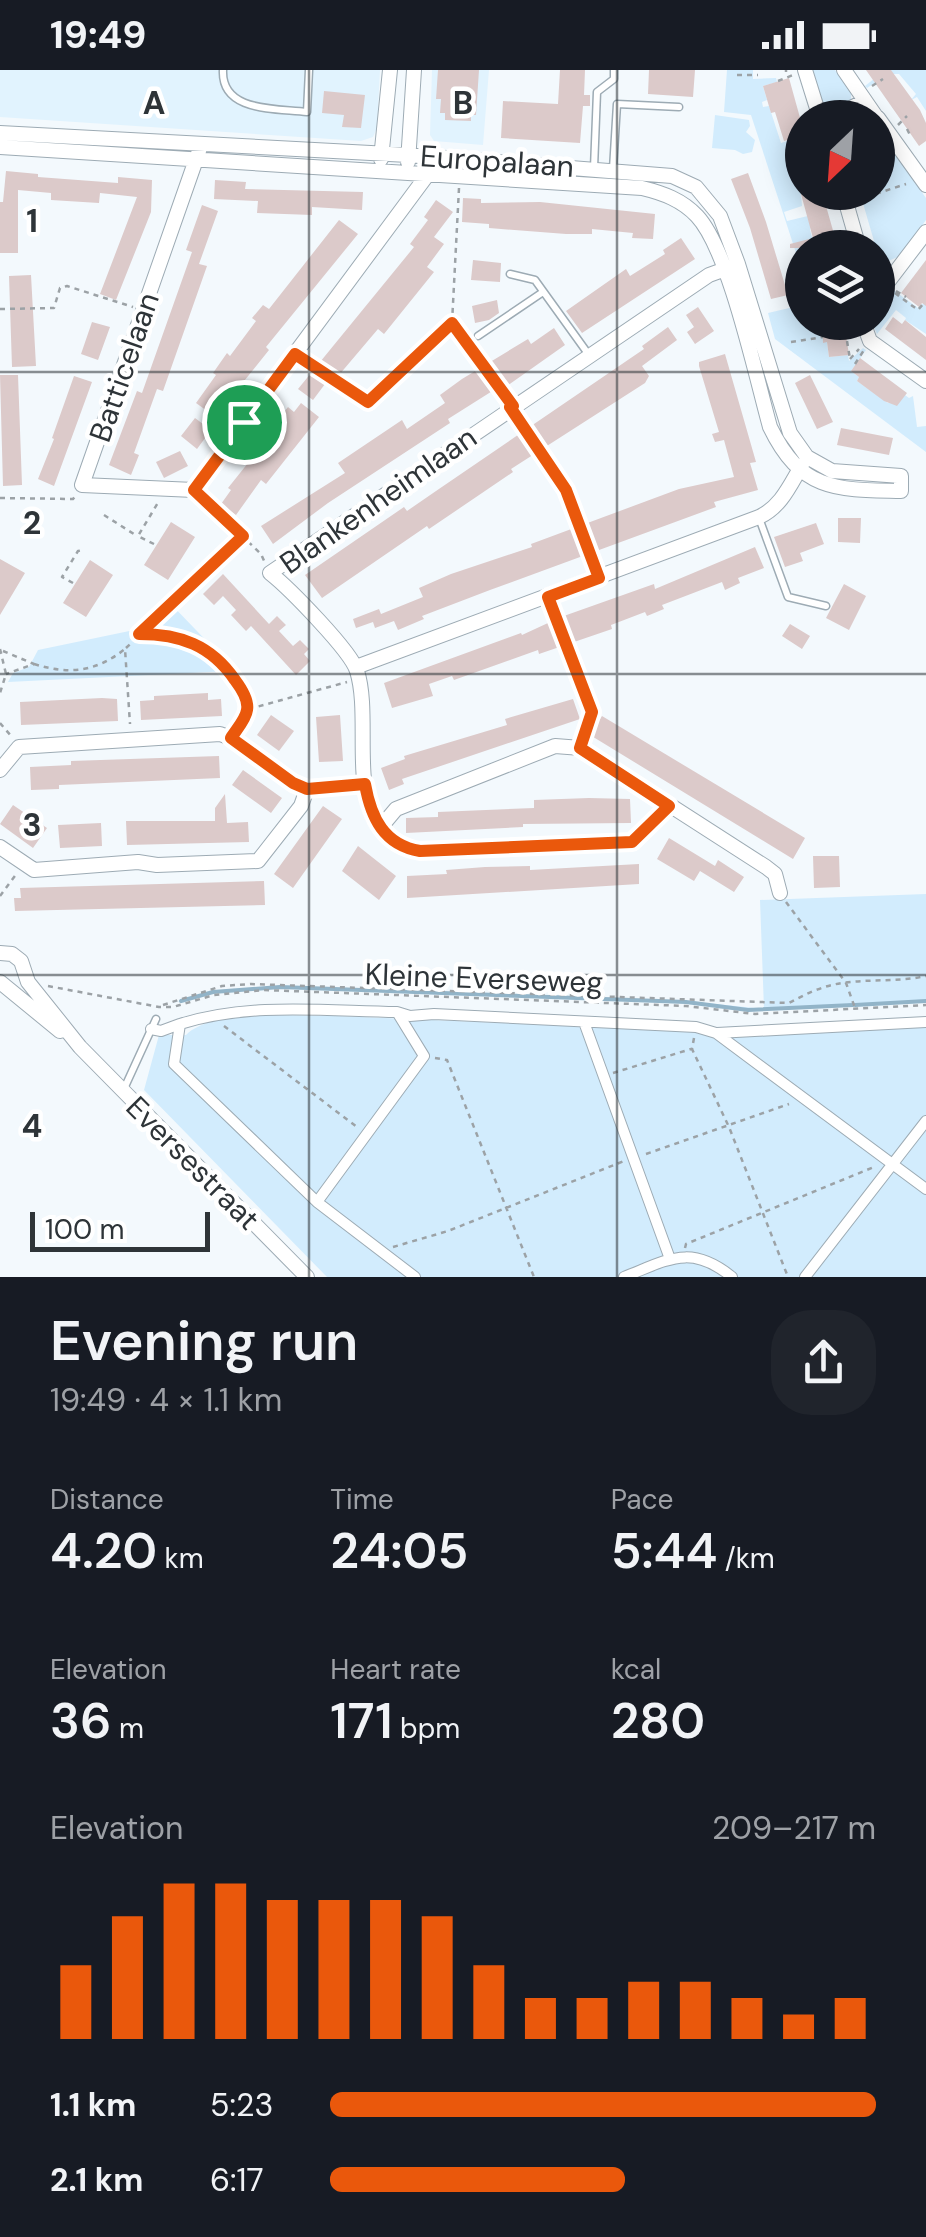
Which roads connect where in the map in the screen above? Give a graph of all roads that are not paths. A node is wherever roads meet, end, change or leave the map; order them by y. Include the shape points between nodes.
1 (223, 70) edge
2 (309, 70) edge
3 (390, 70) edge
4 (414, 70) edge
5 (614, 70) edge
6 (844, 70) edge
7 (802, 72) edge
8 (865, 96) junction
9 (813, 100) edge
10 (859, 100) edge
11 (867, 100) edge
12 (679, 107) dead end
13 (0, 132) edge
14 (895, 144) edge
15 (0, 147) edge
16 (199, 151) junction
17 (408, 155) junction
18 (381, 162) junction
19 (594, 168) junction
20 (613, 169) junction
21 (407, 172) junction
22 (428, 174) junction
23 (922, 182) edge
24 (926, 232) edge
25 (731, 267) junction
26 (510, 274) dead end
27 (895, 279) edge
28 (543, 291) junction
29 (478, 336) dead end
30 (869, 340) edge
31 (589, 355) junction
32 (926, 381) edge
33 (803, 463) junction
34 (901, 484) dead end
35 (759, 517) junction
36 (826, 606) dead end
37 (357, 673) junction
38 (0, 770) edge
39 (365, 784) junction
40 (307, 789) junction
41 (669, 806) junction
42 (380, 828) junction
43 (0, 847) edge
44 (780, 893) road end
45 (0, 953) edge
46 (0, 982) edge
47 (397, 1012) junction
48 (584, 1022) junction
49 (926, 1022) edge
50 (154, 1024) joint
51 (180, 1024) junction
52 (716, 1033) junction
53 (80, 1047) junction
54 (123, 1092) junction
55 (926, 1121) edge
56 (893, 1164) junction
57 (926, 1190) edge
58 (318, 1202) junction
59 (670, 1259) junction
60 (632, 1276) edge
61 (307, 1277) edge
62 (415, 1277) edge
63 (732, 1277) edge
64 (805, 1277) edge

1 - 2 lane via 228,93 245,104 307,112
3 - 18 street
4 - 17 street
5 - 19 lane via 614,79 598,92
6 - 8 street
7 - 9 street
8 - 10 street
8 - 11 street
12 - 20 lane via 617,104
13 - 16 street, Europalaan
14 - 23 street
15 - 16 street, Europalaan
16 - 18 street, Europalaan
16 - 22 street, Batticelaan via 82,485 194,490
17 - 18 street, Europalaan
17 - 19 street, Europalaan
17 - 21 street
18 - 21 street, Europalaan
19 - 20 street, Europalaan
20 - 25 street, Europalaan via 663,174 696,187 720,216
21 - 22 street, Europalaan
22 - 25 street, Europalaan via 657,192 701,220
24 - 27 street
25 - 31 street, Blankenheimlaan
25 - 33 street, Europalaan
26 - 28 lane via 535,280
28 - 29 lane
28 - 31 lane
30 - 32 street
31 - 37 street, Blankenheimlaan via 270,573
33 - 34 street
33 - 35 street via 772,512
35 - 36 lane via 788,597
35 - 37 street
37 - 39 street
38 - 40 street via 20,746 220,734
39 - 40 street
39 - 42 street
40 - 43 street via 258,861 34,870
41 - 42 street via 632,842 420,851 402,848
41 - 42 street via 580,748 555,746 396,809
41 - 44 street via 775,874
45 - 53 street, Eversestraat via 21,962 28,982
46 - 53 street, Eversestraat
47 - 48 street
47 - 51 street via 246,1009
47 - 58 street via 424,1056
48 - 52 street via 696,1026
48 - 59 street
49 - 52 street
50 - 51 street via 161,1031
50 - 54 lane
51 - 58 street via 174,1064
52 - 56 street
53 - 54 street, Eversestraat
54 - 61 street, Eversestraat
55 - 56 street
56 - 57 street
56 - 64 street
58 - 62 street
59 - 60 street
59 - 63 street via 683,1254

